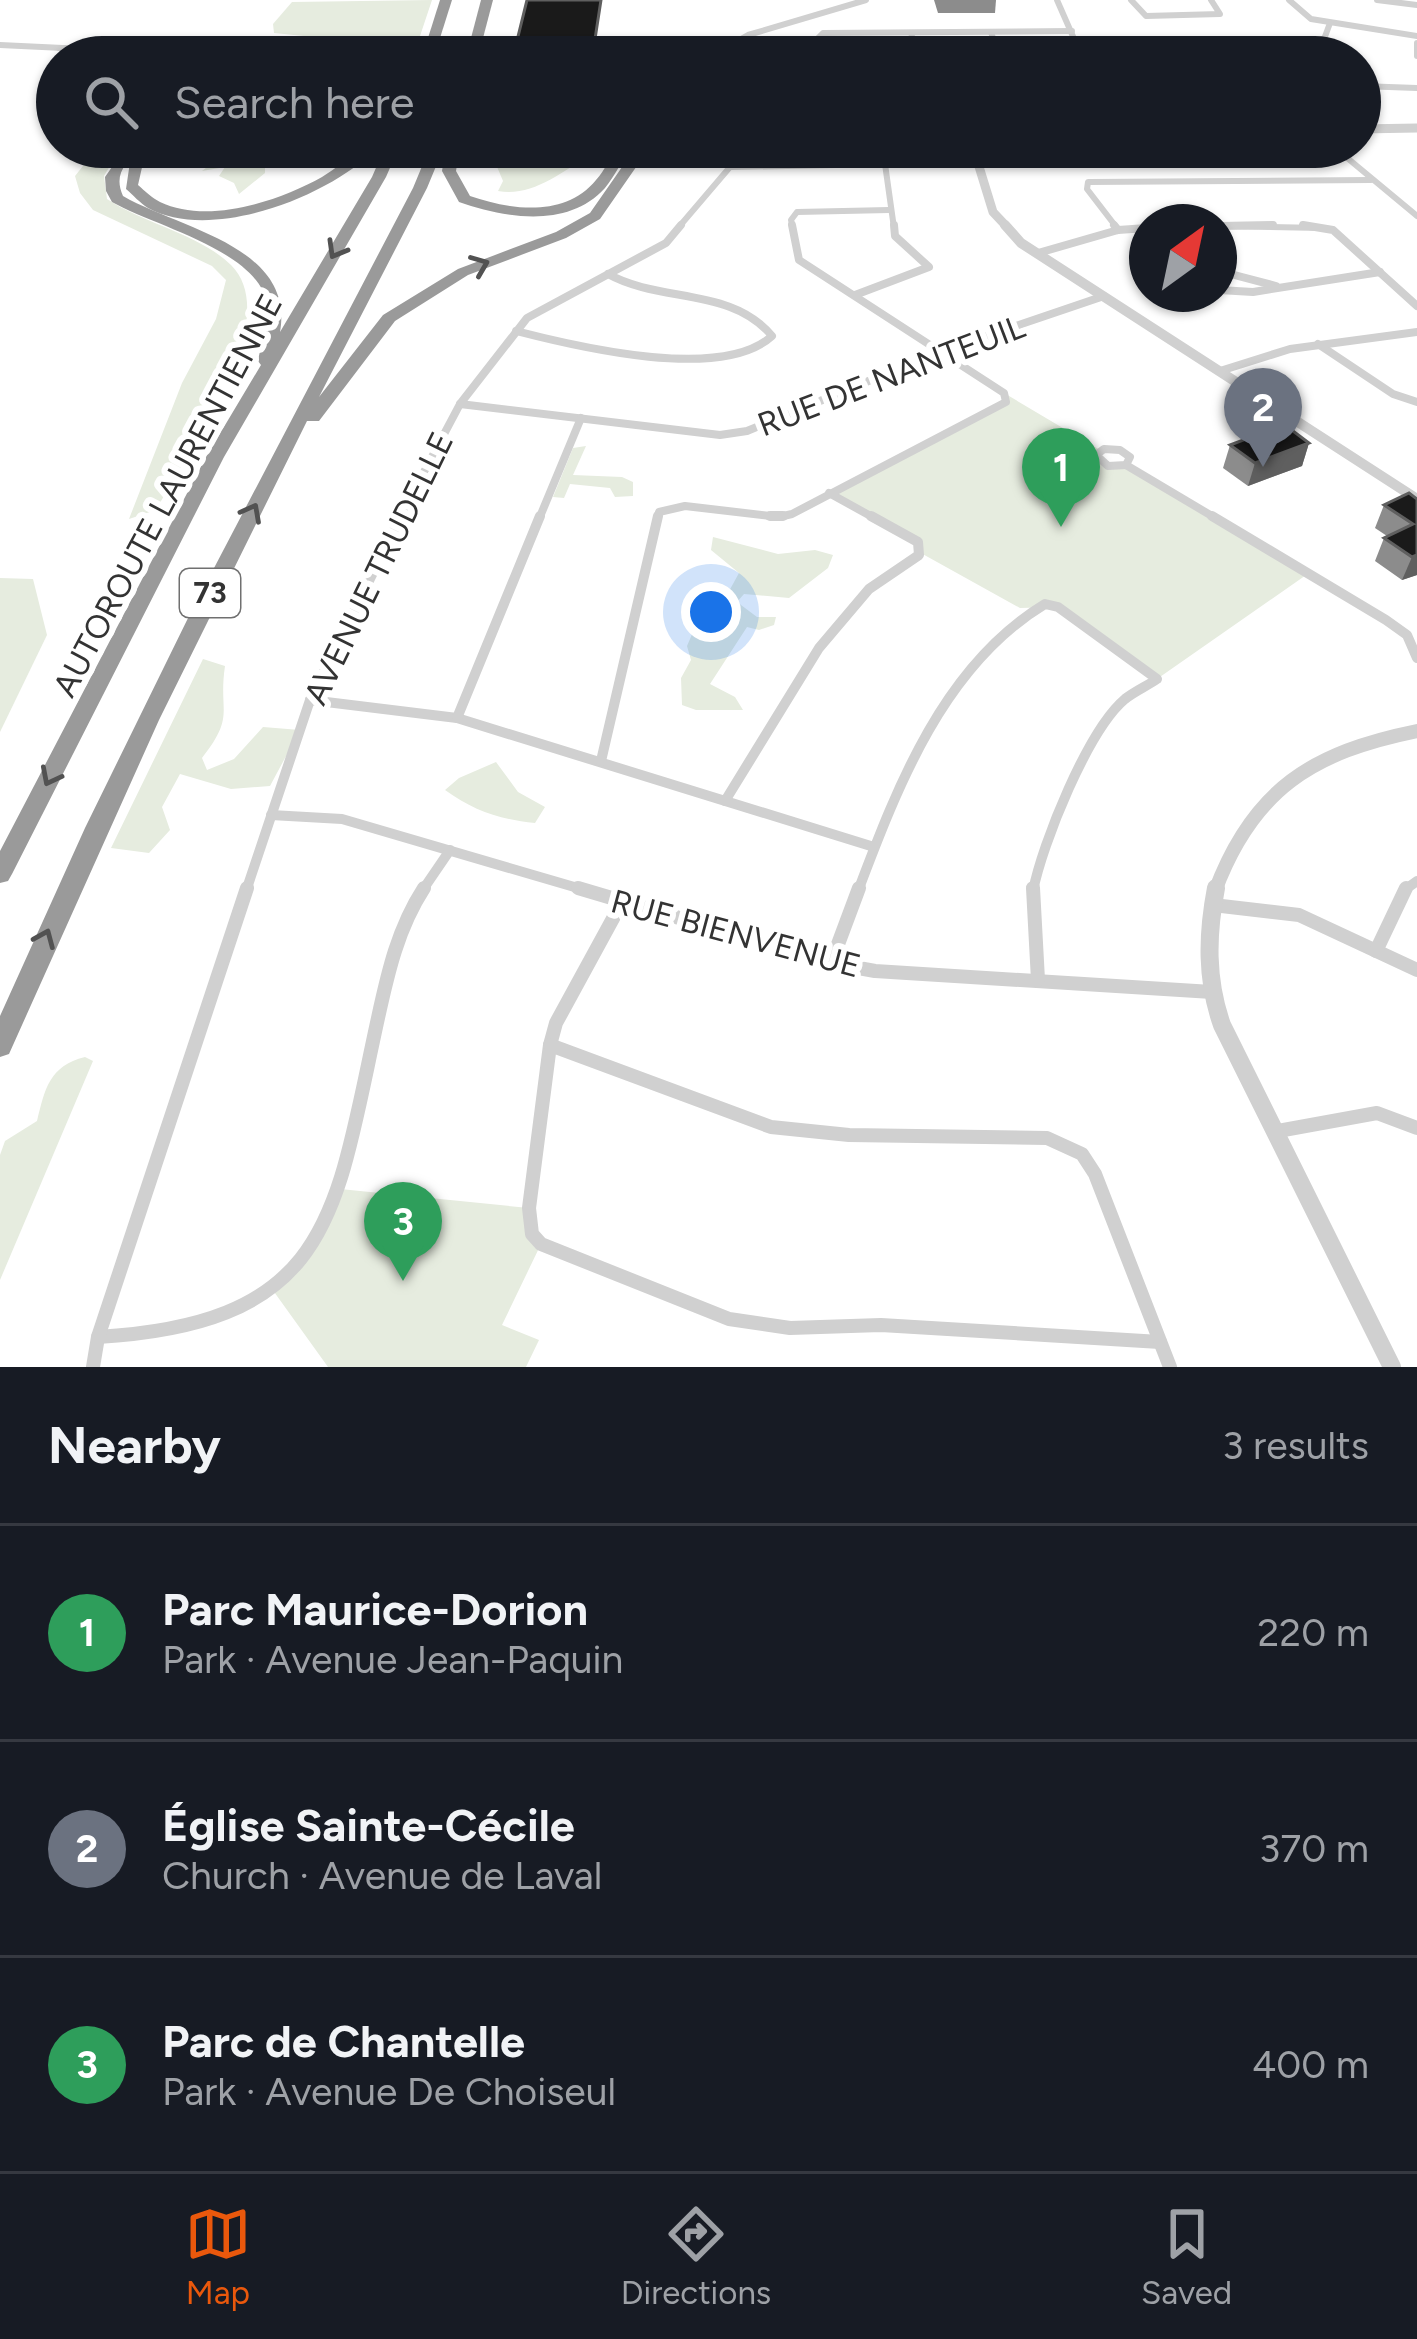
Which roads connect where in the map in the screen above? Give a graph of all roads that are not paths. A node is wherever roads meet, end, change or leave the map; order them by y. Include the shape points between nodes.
1 (446, 0) edge
2 (487, 0) edge
3 (866, 0) edge
4 (1057, 0) edge
5 (1131, 0) edge
6 (1210, 0) edge
7 (1288, 0) edge
8 (1377, 0) edge
9 (1417, 5) edge
10 (1330, 22) junction
11 (1072, 31) junction
12 (991, 32) junction
13 (911, 33) junction
14 (435, 36) edge
15 (478, 36) edge
16 (746, 36) edge
17 (815, 36) edge
18 (912, 36) edge
19 (992, 36) edge
20 (1074, 36) edge
21 (1325, 36) edge
22 (1417, 40) edge
23 (0, 46) edge
24 (36, 47) edge
25 (1417, 56) edge
26 (1381, 87) edge
27 (1417, 88) edge
28 (1417, 132) edge
29 (1381, 133) edge
30 (117, 168) edge
31 (135, 168) edge
32 (346, 168) edge
33 (380, 168) edge
34 (426, 168) edge
35 (450, 168) edge
36 (616, 168) edge
37 (622, 168) edge
38 (728, 168) edge
39 (885, 168) edge
40 (980, 168) edge
41 (1358, 168) edge
42 (1371, 180) junction
43 (889, 209) junction
44 (1417, 216) edge
45 (1237, 226) edge
46 (1129, 229) edge
47 (1118, 230) junction
48 (1038, 253) junction
49 (1380, 272) junction
50 (608, 274) junction
51 (1237, 275) edge
52 (1280, 286) junction
53 (1237, 289) edge
54 (855, 296) junction
55 (1104, 296) junction
56 (1417, 306) edge
57 (516, 331) junction
58 (1417, 332) edge
59 (1318, 344) junction
60 (939, 352) junction
61 (1220, 371) junction
62 (264, 372) junction
63 (1417, 402) edge
64 (460, 404) junction
65 (581, 418) junction
66 (280, 460) junction
67 (1126, 465) dead end
68 (829, 494) junction
69 (1415, 496) edge
70 (1417, 658) edge
71 (310, 700) junction
72 (457, 718) junction
73 (1417, 731) edge
74 (601, 761) junction
75 (725, 801) junction
76 (271, 814) junction
77 (874, 847) junction
78 (450, 850) junction
79 (0, 874) edge
80 (1417, 881) edge
81 (622, 902) junction
82 (1213, 904) junction
83 (1376, 951) junction
84 (831, 963) junction
85 (1417, 970) edge
86 (1038, 980) junction
87 (1212, 992) junction
88 (550, 1045) junction
89 (0, 1046) edge
90 (1417, 1128) edge
91 (1278, 1131) junction
92 (98, 1337) junction
93 (1160, 1342) junction
94 (93, 1367) edge
95 (1170, 1367) edge
96 (1392, 1367) edge

1 - 14 highway
2 - 15 highway
3 - 16 street
4 - 11 street
5 - 6 street via 1146,16 1220,14
7 - 10 street via 1305,16
8 - 9 street
10 - 21 street
10 - 22 street
11 - 12 street
11 - 20 street
12 - 13 street
12 - 19 street
13 - 17 street
13 - 18 street
22 - 25 street
23 - 24 street
26 - 27 street
28 - 29 street
30 - 62 highway via 110,188 116,199 242,259 263,279 275,303
31 - 32 highway via 131,186 138,196 165,208 220,213 305,192
33 -> 62 highway, AUTOROUTE LAURENTIENNE / 73
34 - 66 highway, 73
35 - 36 highway via 464,199 537,212 582,199
66 -> 37 highway via 389,318 463,272 596,216
38 - 50 street, AVENUE TRUDELLE via 665,243
39 - 43 street, AVENUE TRUDELLE
40 - 48 street via 1000,224
41 - 42 street
42 - 44 street
42 - 47 street via 1088,182
43 - 54 street via 900,243 929,267
43 - 54 street via 802,210 791,220 799,260
45 - 49 street via 1324,227
46 - 47 street
47 - 48 street
48 - 55 street
49 - 52 street
49 - 56 street
50 - 57 street, AVENUE TRUDELLE via 538,309
50 - 57 street via 646,291 731,307 772,337 705,362
51 - 52 street
52 - 53 street
54 - 60 street
55 - 60 street, RUE DE NANTEUIL
55 - 61 street
57 - 64 street, AVENUE TRUDELLE
58 - 59 street
59 - 61 street
59 - 63 street
60 - 65 street, RUE DE NANTEUIL via 747,431 720,435
60 - 68 street via 1004,393 1006,402
61 - 69 street
62 -> 79 highway, AUTOROUTE LAURENTIENNE / 73
64 - 65 street, RUE DE NANTEUIL
64 - 71 street, AVENUE TRUDELLE
65 - 72 street
89 -> 66 highway, 73 via 57,909
67 - 70 street via 1386,620 1407,635
68 - 74 street via 779,518 686,506 659,512
68 - 75 street via 918,542 919,555 869,589 819,648
71 - 72 street
71 - 76 street, AVENUE TRUDELLE
72 - 74 street
73 - 82 street via 1336,750 1295,773 1233,839
74 - 75 street
75 - 77 street
76 - 78 street, RUE BIENVENUE via 342,819
76 - 92 street, AVENUE TRUDELLE
77 - 84 street
77 - 86 street via 957,683 994,638 1038,606 1058,607 1157,679 1108,718 1050,828 1033,889
78 - 81 street, RUE BIENVENUE
78 - 92 street via 393,952 340,1189 312,1251 237,1310 164,1332
80 - 83 street via 1404,890
81 - 84 street, RUE BIENVENUE
81 - 88 street
82 - 83 street via 1299,915
82 - 87 street
83 - 85 street
84 - 86 street, RUE BIENVENUE
86 - 87 street, RUE BIENVENUE
87 - 91 street
88 - 93 street via 771,1127 1067,1144 1095,1174
88 - 93 street via 530,1223 554,1253 729,1319 790,1328 881,1325
90 - 91 street via 1377,1113
91 - 96 street
92 - 94 street, AVENUE TRUDELLE
93 - 95 street

